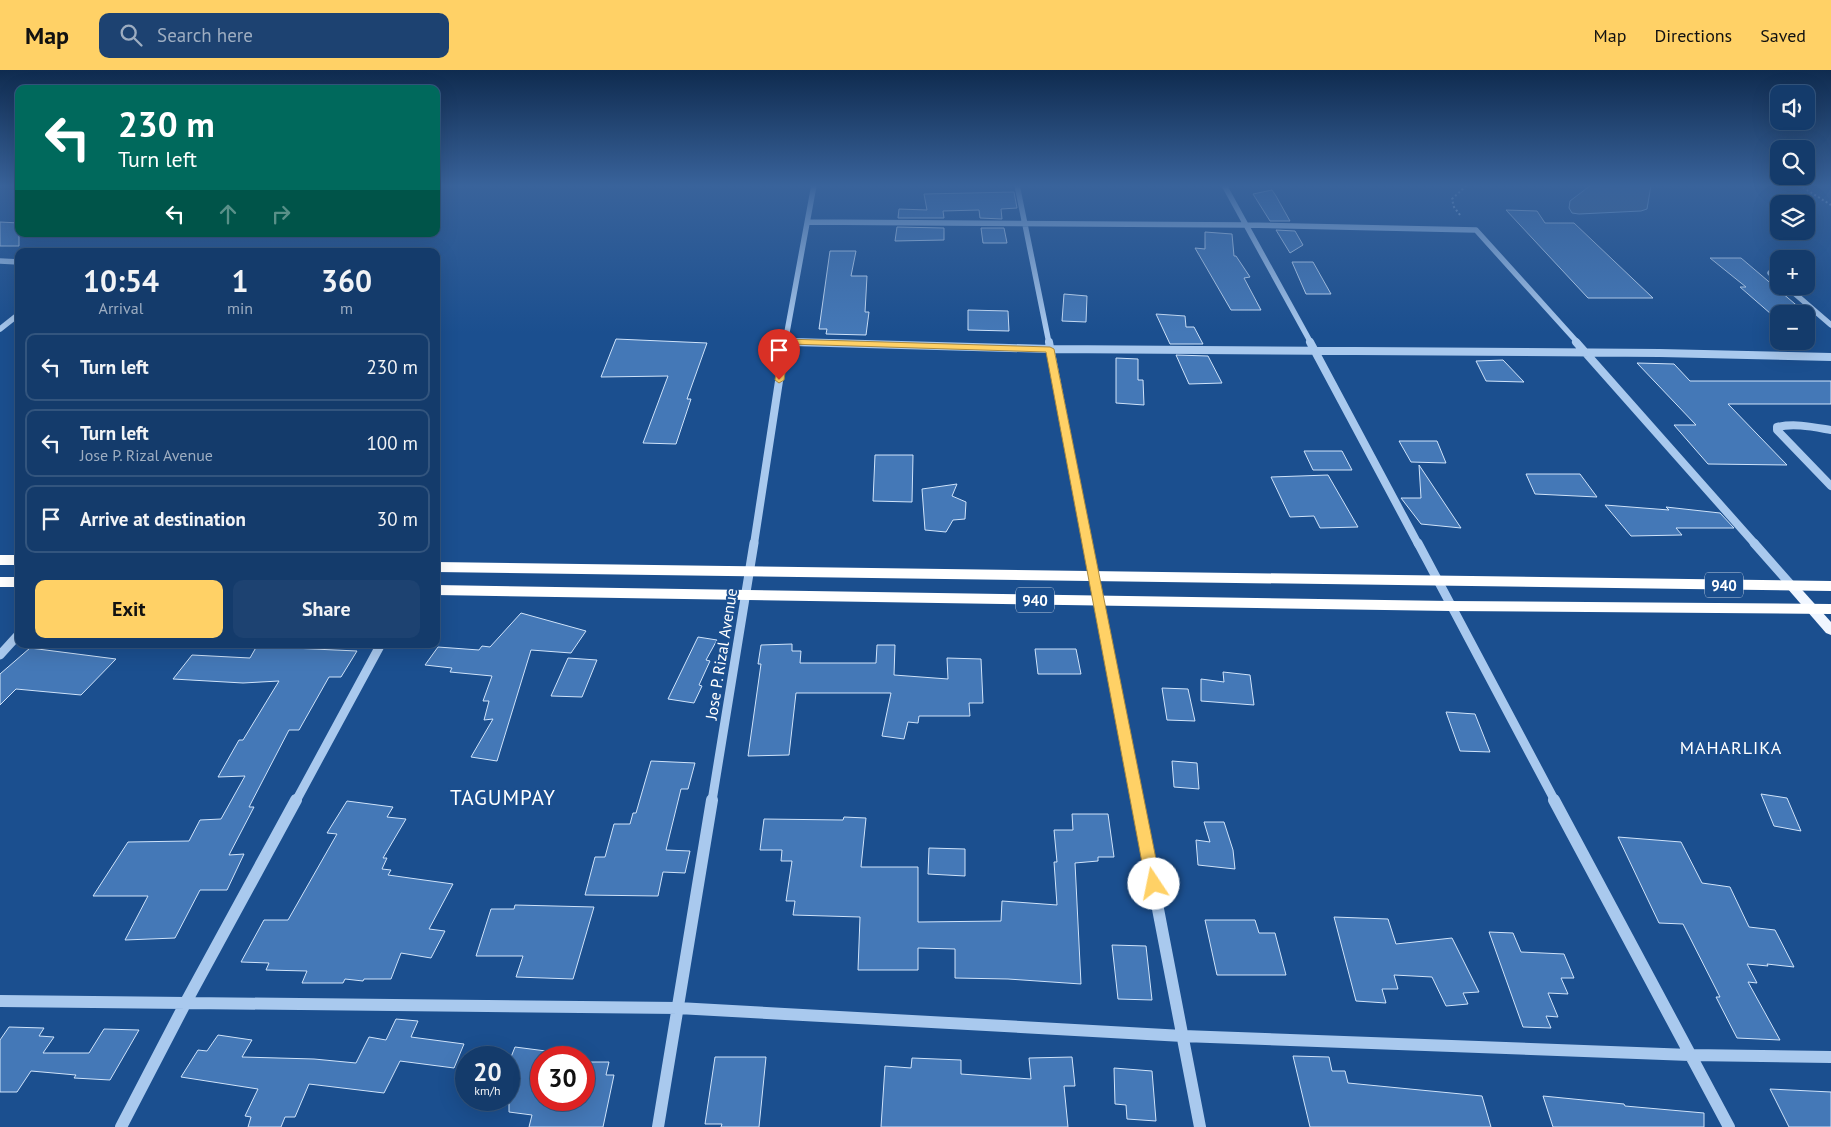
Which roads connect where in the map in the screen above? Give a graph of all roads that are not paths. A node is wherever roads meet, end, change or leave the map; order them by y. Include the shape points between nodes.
1 (806, 234) edge
2 (1026, 234) edge
3 (1250, 234) edge
4 (1480, 234) edge
5 (0, 262) edge
6 (15, 262) edge
7 (1797, 295) edge
8 (15, 317) edge
9 (1831, 324) edge
10 (0, 329) edge
11 (785, 342) junction
12 (1050, 349) junction
13 (1315, 351) junction
14 (1587, 354) junction
15 (1831, 357) edge
16 (1831, 430) edge
17 (1831, 486) edge
18 (0, 560) edge
19 (15, 560) edge
20 (440, 567) edge
21 (750, 572) junction
22 (1094, 578) junction
23 (0, 582) edge
24 (15, 582) edge
25 (1438, 582) junction
26 (1790, 585) junction
27 (1831, 586) edge
28 (440, 590) edge
29 (746, 596) junction
30 (1098, 601) junction
31 (1450, 606) junction
32 (1812, 609) junction
33 (1831, 609) edge
34 (1831, 630) edge
35 (15, 638) edge
36 (379, 648) edge
37 (0, 655) edge
38 (0, 1001) edge
39 (186, 1002) junction
40 (678, 1008) junction
41 (1184, 1036) junction
42 (1690, 1055) junction
43 (1831, 1057) edge
44 (121, 1127) edge
45 (658, 1127) edge
46 (1200, 1127) edge
47 (1729, 1127) edge

1 - 11 street, Jose P. Rizal Avenue
2 - 12 street
3 - 13 street
4 - 14 street
5 - 6 street
7 - 9 street
8 - 10 street
11 - 12 street
11 - 21 street, Jose P. Rizal Avenue
12 - 13 street
12 - 22 street
13 - 14 street
13 - 25 street
14 - 15 street
14 - 26 street
16 - 17 street via 1787,425 1777,430
18 - 19 highway
20 - 21 highway, 940
21 - 22 highway, 940
21 - 29 street, Jose P. Rizal Avenue
22 - 25 highway, 940
22 - 30 street
23 - 24 highway
25 - 26 highway, 940
25 - 31 street
26 - 27 highway, 940
26 - 32 main road
28 - 29 highway, 940
29 - 30 highway, 940
29 - 40 street, Jose P. Rizal Avenue
30 - 31 highway, 940
30 - 41 street
31 - 32 highway, 940
31 - 42 street
32 - 33 highway, 940
32 - 34 main road
35 - 37 street
36 - 39 street
38 - 39 street
39 - 40 street
39 - 44 street
40 - 41 street
40 - 45 street, Jose P. Rizal Avenue
41 - 42 street
41 - 46 street
42 - 43 street
42 - 47 street

